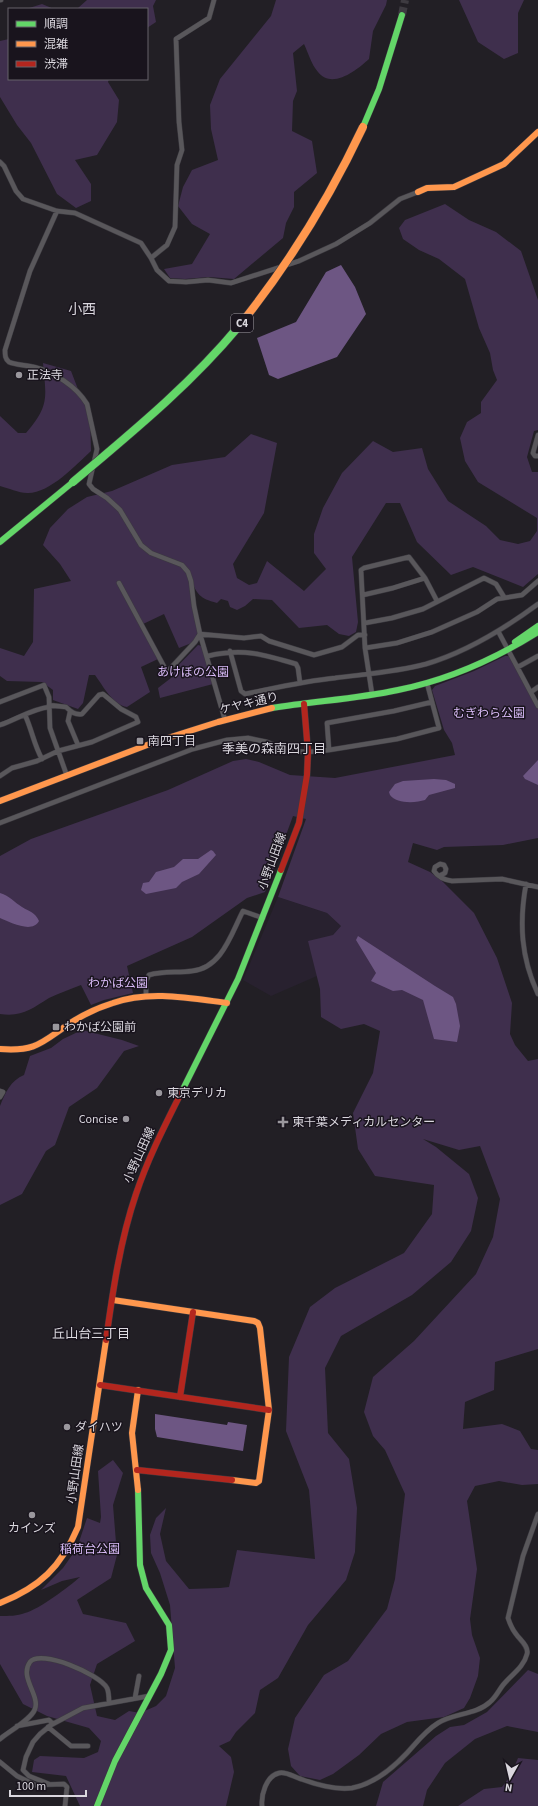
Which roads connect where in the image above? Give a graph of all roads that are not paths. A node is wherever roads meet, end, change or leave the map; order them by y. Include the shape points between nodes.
1 (214, 0) edge
2 (402, 16) tunnel mouth
3 (538, 132) edge
4 (0, 162) edge
5 (418, 192) joint
6 (57, 212) junction
7 (151, 258) junction
8 (538, 434) edge
9 (538, 456) edge
10 (0, 542) edge
11 (425, 578) junction
12 (538, 581) edge
13 (119, 583) dead end
14 (363, 595) junction
15 (504, 597) junction
16 (437, 601) junction
17 (538, 604) edge
18 (365, 623) junction
19 (538, 626) edge
20 (498, 631) junction
21 (538, 632) edge
22 (200, 634) junction
23 (365, 635) junction
24 (365, 648) junction
25 (508, 649) junction
26 (230, 651) junction
27 (208, 656) junction
28 (538, 656) edge
29 (518, 668) junction
30 (369, 674) junction
31 (300, 683) junction
32 (427, 683) junction
33 (538, 687) edge
34 (531, 692) junction
35 (372, 694) junction
36 (0, 702) edge
37 (432, 702) junction
38 (304, 704) junction
39 (49, 706) junction
40 (538, 706) edge
41 (70, 712) junction
42 (25, 715) junction
43 (225, 720) junction
44 (0, 725) edge
45 (78, 746) junction
46 (328, 750) junction
47 (58, 751) junction
48 (308, 752) junction
49 (42, 759) junction
50 (0, 776) edge
51 (68, 776) junction
52 (0, 801) edge
53 (0, 823) edge
54 (445, 873) junction
55 (439, 876) junction
56 (445, 880) junction
57 (526, 884) junction
58 (538, 887) edge
59 (264, 918) junction
60 (538, 994) edge
61 (146, 996) junction
62 (227, 1003) junction
63 (0, 1049) edge
64 (0, 1091) edge
65 (0, 1097) edge
66 (112, 1300) junction
67 (193, 1312) junction
68 (100, 1385) junction
69 (138, 1390) junction
70 (180, 1397) junction
71 (269, 1410) junction
72 (137, 1470) junction
73 (538, 1514) edge
74 (0, 1603) edge
75 (139, 1676) dead end
76 (149, 1696) junction
77 (135, 1698) junction
78 (110, 1703) junction
79 (16, 1726) junction
80 (51, 1726) junction
81 (0, 1739) edge
82 (88, 1746) dead end
83 (0, 1762) edge
84 (49, 1784) junction
85 (65, 1806) edge
86 (97, 1806) edge
87 (262, 1806) edge

1 - 7 street via 208,18 176,39 182,150 177,165 175,227 167,245
2 - 10 main road, C4, bridge via 390,57 363,127 336,183 301,243 242,323 179,390
3 - 5 main road via 504,164 454,187 427,188
4 - 6 street via 23,199
5 - 7 street via 400,199 370,223 336,244 299,261 230,283 169,280 157,270
6 - 7 street via 75,213 92,219 141,243
6 - 22 street via 30,272 5,356 10,362 48,371 71,386 83,398 87,404 97,449 89,484 93,490 120,510 141,545 151,553 182,565 188,572
8 - 9 street via 532,453
11 - 14 street
11 - 14 street via 409,557 364,568 361,574
11 - 16 street
12 - 15 street via 522,595
13 - 22 street via 167,672
14 - 18 street
15 - 16 street via 496,584 484,578
15 - 24 street via 432,632 397,643
16 - 18 street via 423,609
17 - 20 street
18 - 23 street
19 - 25 main road, ケヤキ通り
20 - 25 street
20 - 30 street via 427,664
21 - 25 main road, ケヤキ通り
22 - 23 street via 244,638 261,636 269,641 314,655 342,647 358,635
22 - 27 street
23 - 24 street
24 - 30 street
25 - 29 street
25 - 32 main road, ケヤキ通り via 463,671
26 - 27 street
26 - 31 street via 262,653 296,664
26 - 31 street via 241,691 245,694
27 - 43 street
28 - 29 street
29 - 34 street
30 - 31 street
30 - 35 street
32 - 35 main road, ケヤキ通り
32 - 37 street
33 - 34 street
34 - 40 street
35 - 38 main road, ケヤキ通り
36 - 39 street via 44,685 49,697
37 - 46 street via 327,723
37 - 46 street via 439,728 397,739
38 - 43 main road, ケヤキ通り
38 - 48 main road, 小野山田線
39 - 41 street via 66,707
39 - 42 street
39 - 47 street via 48,720
41 - 45 street via 68,721
41 - 45 street via 82,714 99,695 104,694 138,720 136,724
42 - 44 street
42 - 49 street
43 - 51 main road, ケヤキ通り via 169,736
45 - 47 street
46 - 48 street
47 - 49 street
47 - 51 street
48 - 53 street via 290,751 248,738 227,740 193,749
48 - 59 main road, 小野山田線 via 299,823
49 - 50 street via 12,768
51 - 52 main road, ケヤキ通り
54 - 55 street
54 - 55 street via 444,865 436,865 434,872
54 - 56 street
55 - 56 street
56 - 57 street via 496,879
57 - 58 street
57 - 60 street via 522,918 523,949
59 - 61 street via 243,911 222,952 210,966 194,971 149,975 146,981
59 - 62 main road, 小野山田線
61 - 62 main road
61 - 63 main road via 122,1000 92,1012 42,1043 21,1049
62 - 66 main road, 小野山田線 via 140,1178 127,1220
64 - 65 street
66 - 67 main road
66 - 68 main road, 小野山田線
67 - 70 main road
67 - 71 main road via 258,1323
68 - 69 main road
68 - 74 main road, 小野山田線 via 82,1512 72,1543 60,1562 39,1583 24,1593
69 - 70 main road
69 - 72 main road via 132,1433
70 - 71 main road
71 - 72 main road via 256,1483
72 - 76 main road via 142,1578 152,1600 169,1625 170,1650 167,1662
73 - 87 street via 523,1556 508,1618 528,1652 525,1661 492,1701 484,1707 439,1722 418,1739 397,1763 376,1779 362,1785 343,1788 323,1786 280,1772 268,1782
75 - 77 street
76 - 77 street
76 - 86 main road via 114,1761
77 - 78 street
78 - 79 street via 107,1688 94,1675 47,1658 36,1658 30,1662 28,1668 28,1682 36,1704 35,1711
78 - 80 street via 83,1708
79 - 80 street via 49,1720
79 - 81 street
80 - 82 street via 71,1746
80 - 84 street via 33,1742 23,1770 29,1776
83 - 84 street via 23,1780 35,1785
84 - 85 street via 64,1784 67,1787

